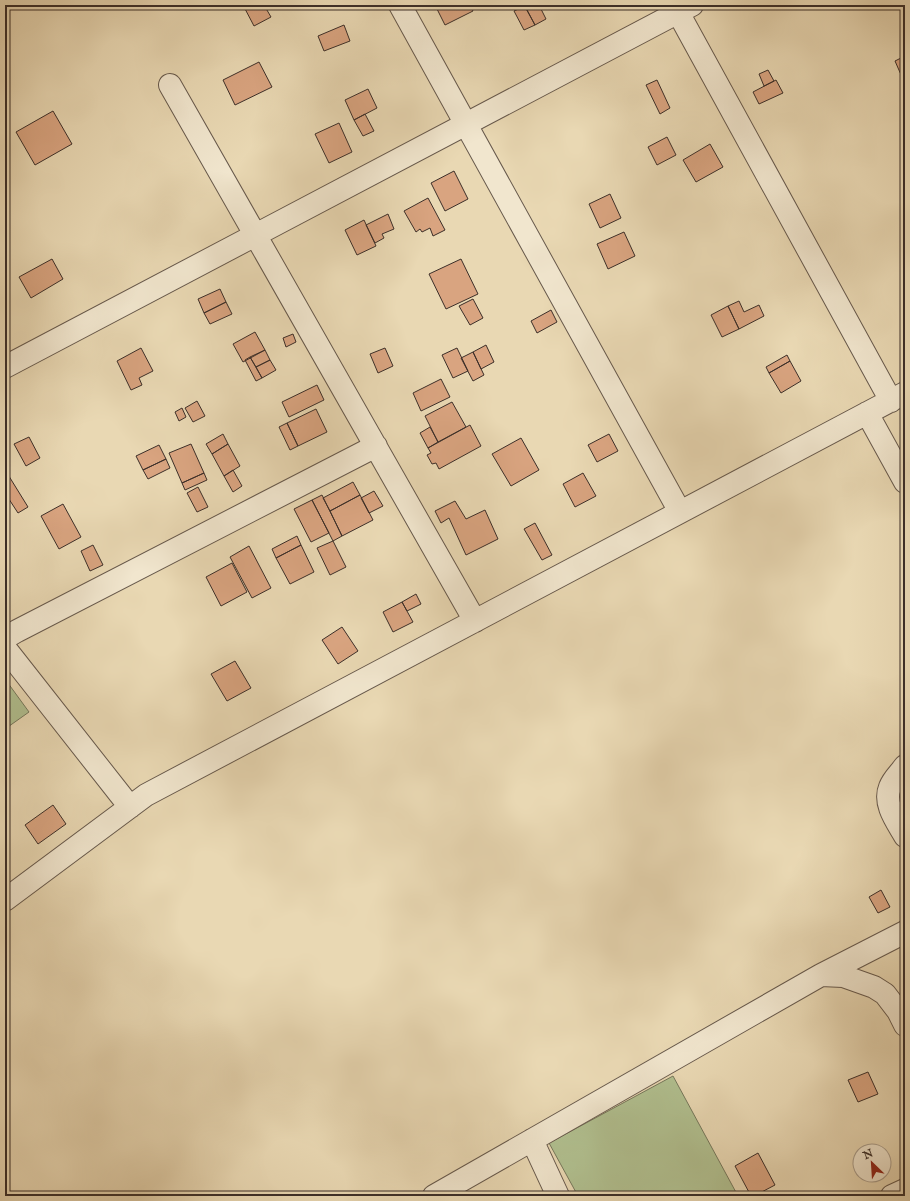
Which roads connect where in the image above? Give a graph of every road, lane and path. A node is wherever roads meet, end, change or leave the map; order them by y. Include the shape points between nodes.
1 (400, 5) edge
2 (681, 7) edge
3 (170, 85) dead end
4 (466, 124) junction
5 (256, 235) junction
6 (5, 367) edge
7 (898, 397) edge
8 (867, 413) junction
9 (376, 446) junction
10 (905, 482) edge
11 (680, 512) junction
12 (475, 621) junction
13 (5, 638) edge
14 (5, 648) edge
15 (905, 766) edge
16 (130, 807) junction
17 (905, 836) edge
18 (5, 900) edge
19 (905, 932) edge
20 (820, 975) junction
21 (905, 1025) edge
22 (532, 1140) junction
23 (905, 1190) edge
24 (434, 1196) edge
25 (558, 1196) edge
26 (892, 1196) edge

1 - 4 street
2 - 4 street
2 - 7 street
3 - 5 street
4 - 5 street
4 - 11 street
5 - 6 street
5 - 9 street
7 - 8 street
8 - 10 street
8 - 11 street
9 - 12 street
9 - 13 street
11 - 12 street
12 - 16 street via 146,795
14 - 16 street
15 - 17 street via 890,786 888,795 890,806
16 - 18 street
19 - 20 street
20 - 21 street via 843,976 874,987 885,994
20 - 22 street
22 - 24 street
22 - 25 street
23 - 26 street

